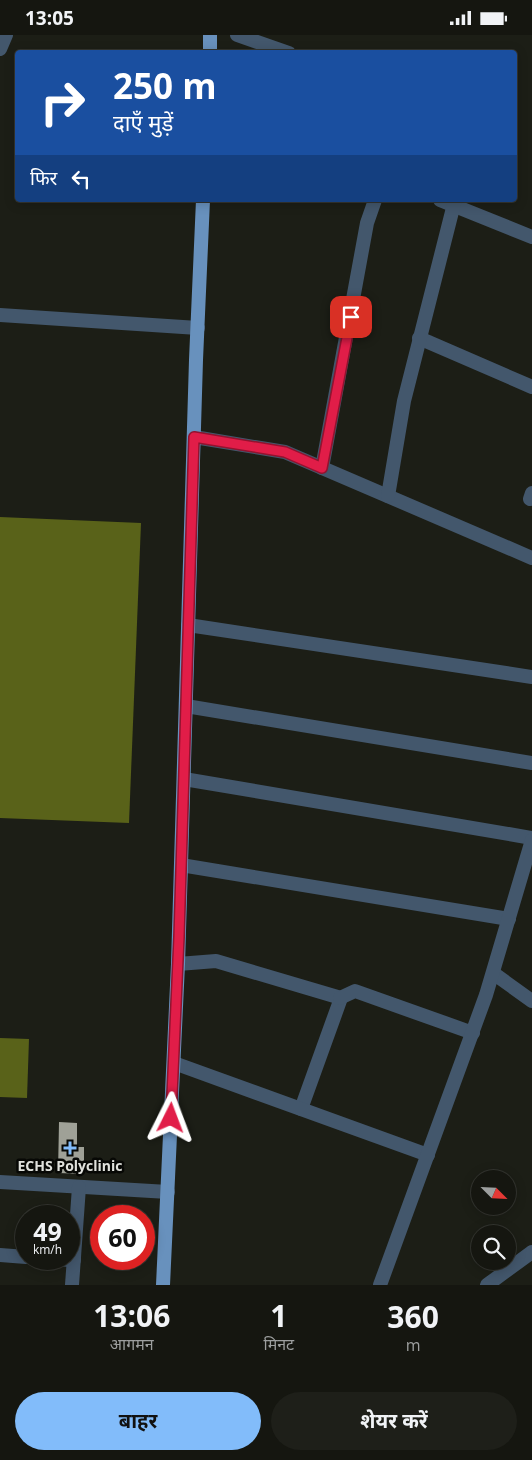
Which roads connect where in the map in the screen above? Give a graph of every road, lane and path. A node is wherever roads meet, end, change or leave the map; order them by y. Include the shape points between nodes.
1 (6, 35) edge
2 (210, 35) edge
3 (237, 35) edge
4 (0, 49) edge
5 (210, 50) edge
6 (280, 50) edge
7 (203, 202) edge
8 (374, 202) edge
9 (455, 203) edge
10 (532, 237) edge
11 (0, 315) edge
12 (198, 328) junction
13 (420, 338) junction
14 (532, 387) edge
15 (194, 437) junction
16 (322, 468) junction
17 (388, 496) junction
18 (532, 558) edge
19 (188, 625) junction
20 (532, 677) edge
21 (186, 706) junction
22 (532, 763) edge
23 (184, 779) junction
24 (532, 839) edge
25 (181, 865) junction
26 (508, 919) junction
27 (178, 964) junction
28 (493, 973) junction
29 (340, 998) junction
30 (532, 1001) edge
31 (473, 1033) junction
32 (174, 1063) junction
33 (301, 1109) junction
34 (428, 1155) junction
35 (0, 1182) edge
36 (79, 1187) junction
37 (168, 1192) junction
38 (78, 1205) edge
39 (532, 1252) edge
40 (0, 1255) edge
41 (15, 1256) edge
42 (73, 1270) edge
43 (72, 1285) edge
44 (163, 1285) edge
45 (380, 1285) edge
46 (487, 1285) edge

1 - 4 street
2 - 5 main road
3 - 6 street
7 - 12 main road
8 - 16 street via 367,223
9 - 10 street
9 - 13 street
11 - 12 street
12 - 15 main road
13 - 14 street
13 - 17 street via 404,401
15 - 16 street via 285,452
15 - 19 main road
16 - 17 street
17 - 18 street
19 - 20 street
19 - 21 main road
21 - 22 street
21 - 23 main road
23 - 24 street
23 - 25 main road
24 - 26 street
25 - 26 street
25 - 27 main road
26 - 28 street
27 - 29 street via 216,961
27 - 32 main road
28 - 30 street
28 - 31 street
29 - 31 street via 355,991
29 - 33 street
31 - 34 street
32 - 33 street
32 - 37 main road
33 - 34 street
34 - 45 street
35 - 36 street
36 - 37 street
36 - 38 street
37 - 44 main road
39 - 46 street
40 - 41 street
42 - 43 street

